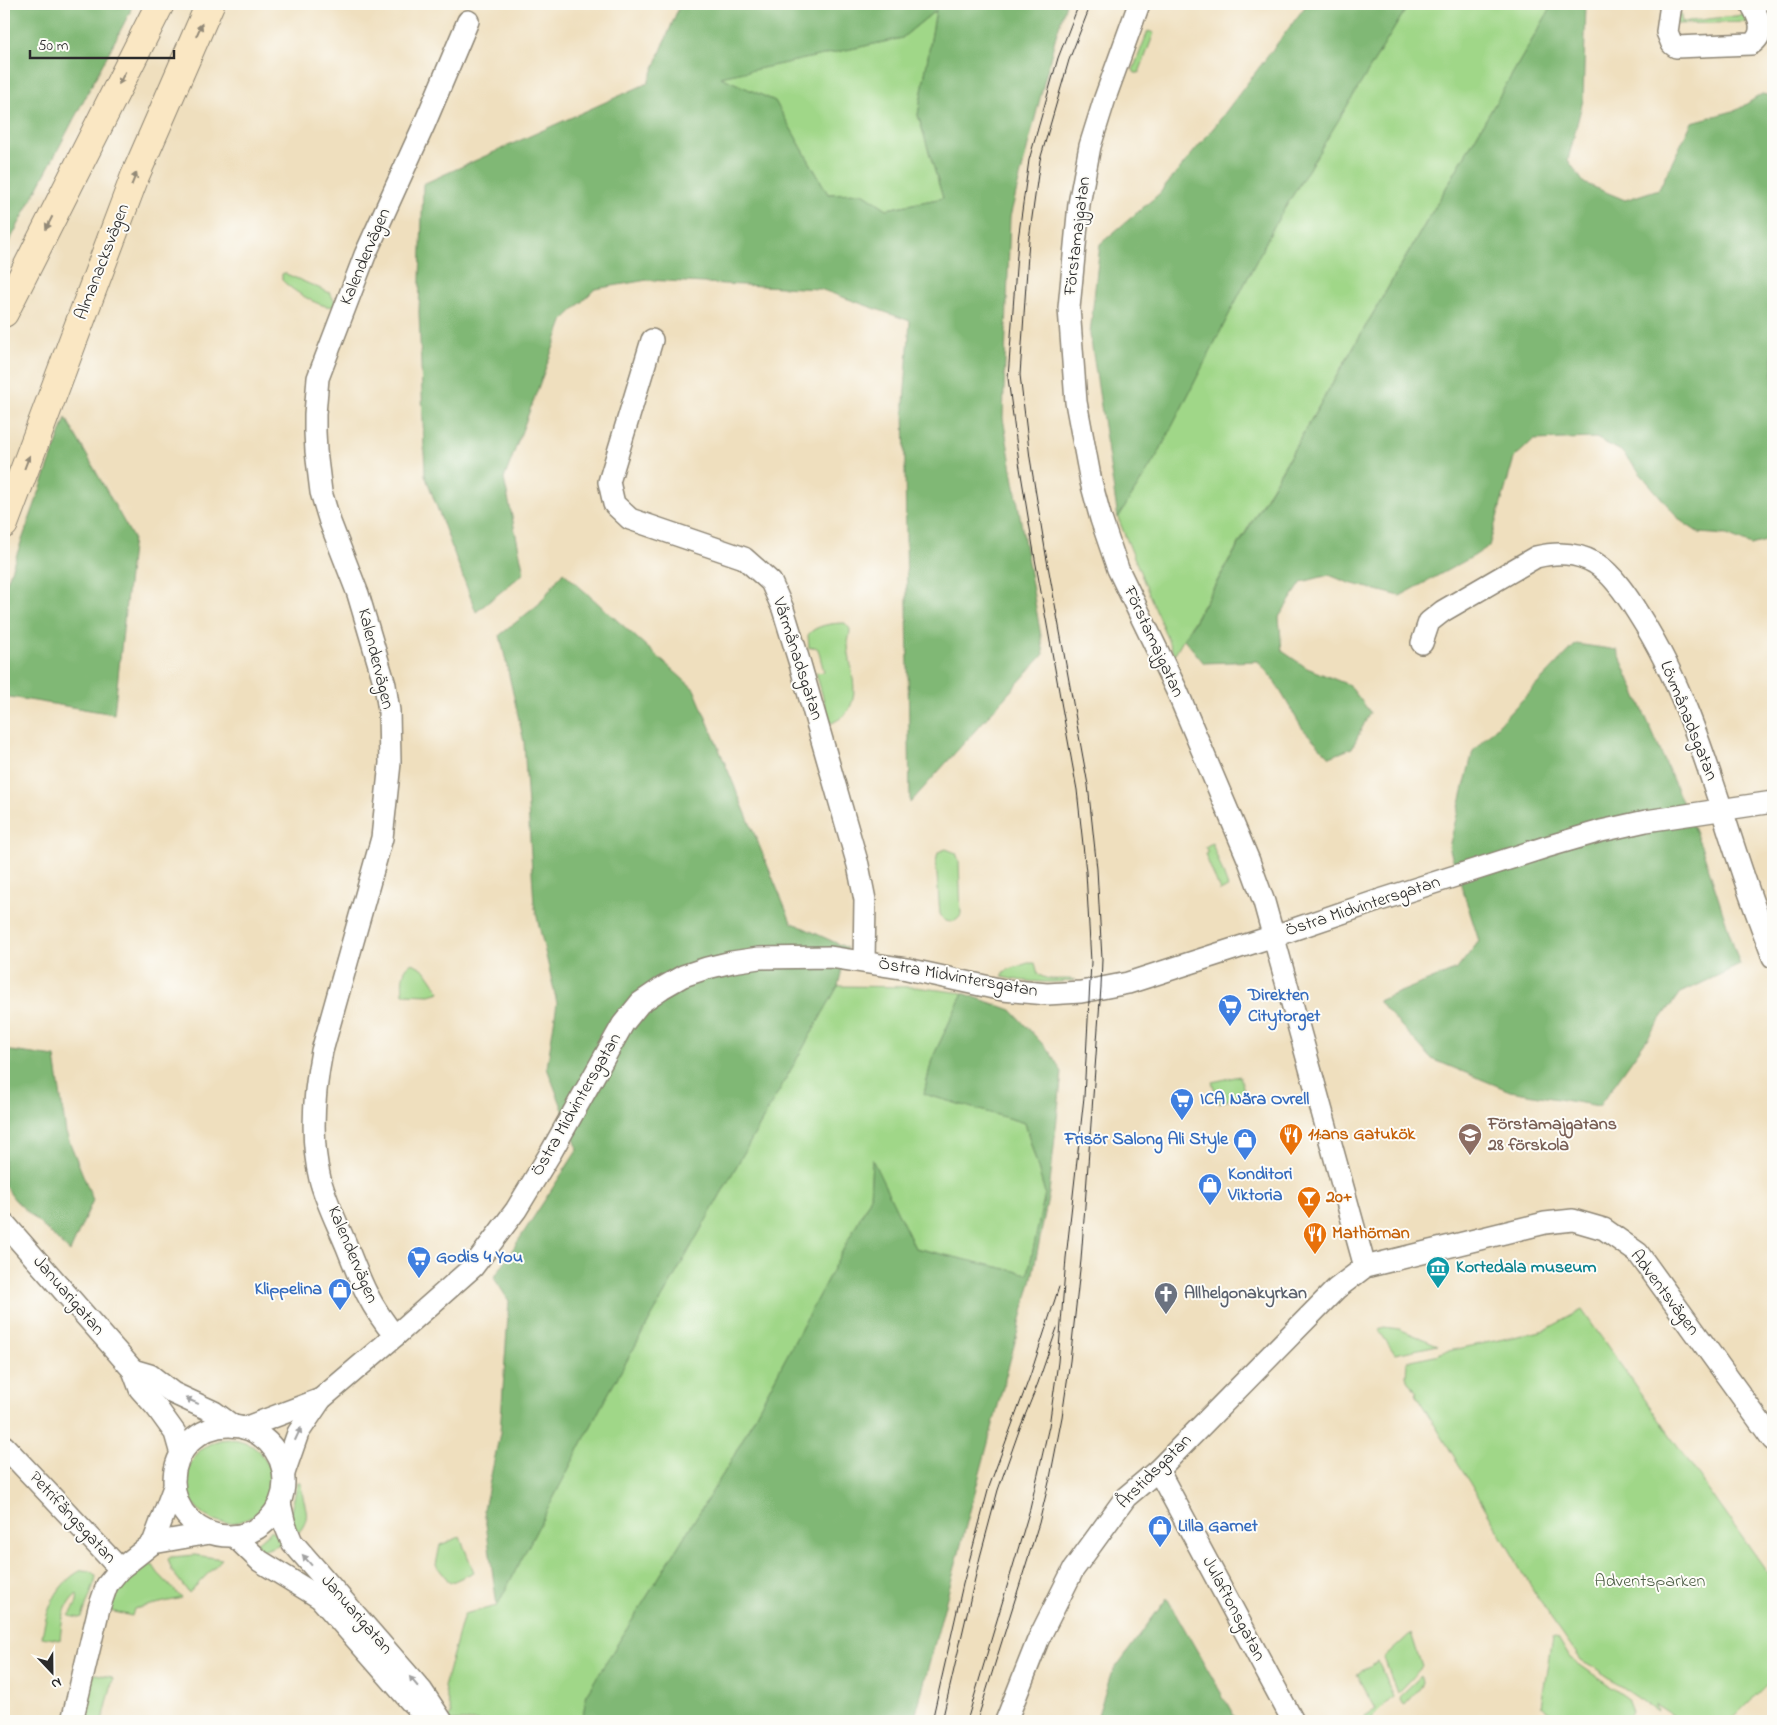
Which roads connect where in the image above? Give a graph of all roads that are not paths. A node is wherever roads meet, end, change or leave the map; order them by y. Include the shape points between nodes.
1 (160, 4) edge
2 (210, 4) edge
3 (1139, 4) edge
4 (1671, 4) edge
5 (1751, 4) edge
6 (468, 21) dead end
7 (4, 313) edge
8 (652, 340) dead end
9 (4, 524) edge
10 (1422, 644) dead end
11 (1773, 802) edge
12 (1723, 809) junction
13 (1274, 936) junction
14 (1773, 957) edge
15 (864, 961) junction
16 (4, 1223) edge
17 (1365, 1267) junction
18 (395, 1336) junction
19 (133, 1370) junction
20 (320, 1399) junction
21 (239, 1427) junction
22 (1773, 1440) edge
23 (4, 1446) edge
24 (182, 1454) junction
25 (1158, 1470) junction
26 (284, 1473) junction
27 (174, 1487) junction
28 (280, 1503) junction
29 (210, 1533) junction
30 (234, 1536) junction
31 (153, 1543) junction
32 (120, 1569) junction
33 (72, 1721) edge
34 (431, 1721) edge
35 (442, 1721) edge
36 (1006, 1721) edge
37 (1294, 1721) edge

1 -> 7 main road
9 -> 2 main road, Almanacksvägen via 135,176
3 - 13 street, Förstamajgatan via 1090,146 1079,204 1069,308 1076,402 1091,482 1118,569 1177,691 1249,861
4 - 5 street via 1667,32 1670,42 1676,47 1751,44 1760,36 1761,27
6 - 18 street, Kalendervägen via 365,255 318,378 315,414 322,492 358,594 385,685 390,756 382,838 322,1051 316,1085 315,1144 320,1180 365,1293
8 - 15 street, Vårmånadsgatan via 608,482 614,504 630,519 744,558 771,582 800,664 858,865 864,900
10 - 12 street, Lövmånadsgatan via 1429,622 1443,611 1536,557 1554,553 1574,554 1596,564 1620,586 1671,671
11 - 12 street, Östra Midvintersgatan
12 - 13 street, Östra Midvintersgatan via 1646,821 1592,834
12 - 14 street, Lövmånadsgatan via 1746,885
13 - 15 street, Östra Midvintersgatan via 1128,983 1081,992 1047,994 1003,990
13 - 17 street, Förstamajgatan
15 - 18 street, Östra Midvintersgatan via 830,957 759,958 732,962 683,976 640,1004 623,1024 550,1154 506,1224 473,1267
16 - 19 street, Januarigatan
17 - 22 street, Adventsvägen via 1545,1223 1573,1220 1604,1229 1638,1254
17 - 25 street, Årstidsgatan via 1336,1289
18 - 20 street, Östra Midvintersgatan
21 -> 19 street, Januarigatan via 173,1393 150,1375
19 - 24 street, Januarigatan via 140,1389 175,1433
20 - 21 street, Östra Midvintersgatan
26 -> 20 street, Östra Midvintersgatan via 298,1433
21 - 24 street via 223,1426 203,1433 187,1445
21 - 26 street via 259,1435 271,1445
23 - 32 street, Petrifängsgatan
24 - 27 street via 174,1473
25 - 36 street, Årstidsgatan via 1126,1497 1073,1570 1038,1640
25 - 37 street, Julaftonsgatan
26 - 28 street
27 - 29 street via 186,1515 196,1526
27 - 31 street
28 - 30 street via 261,1526
35 -> 28 street, Januarigatan via 422,1691 292,1542
29 - 30 street
29 - 31 street
30 - 34 street, Januarigatan via 260,1561 320,1598
31 - 32 street
32 - 33 street via 108,1585 99,1608

